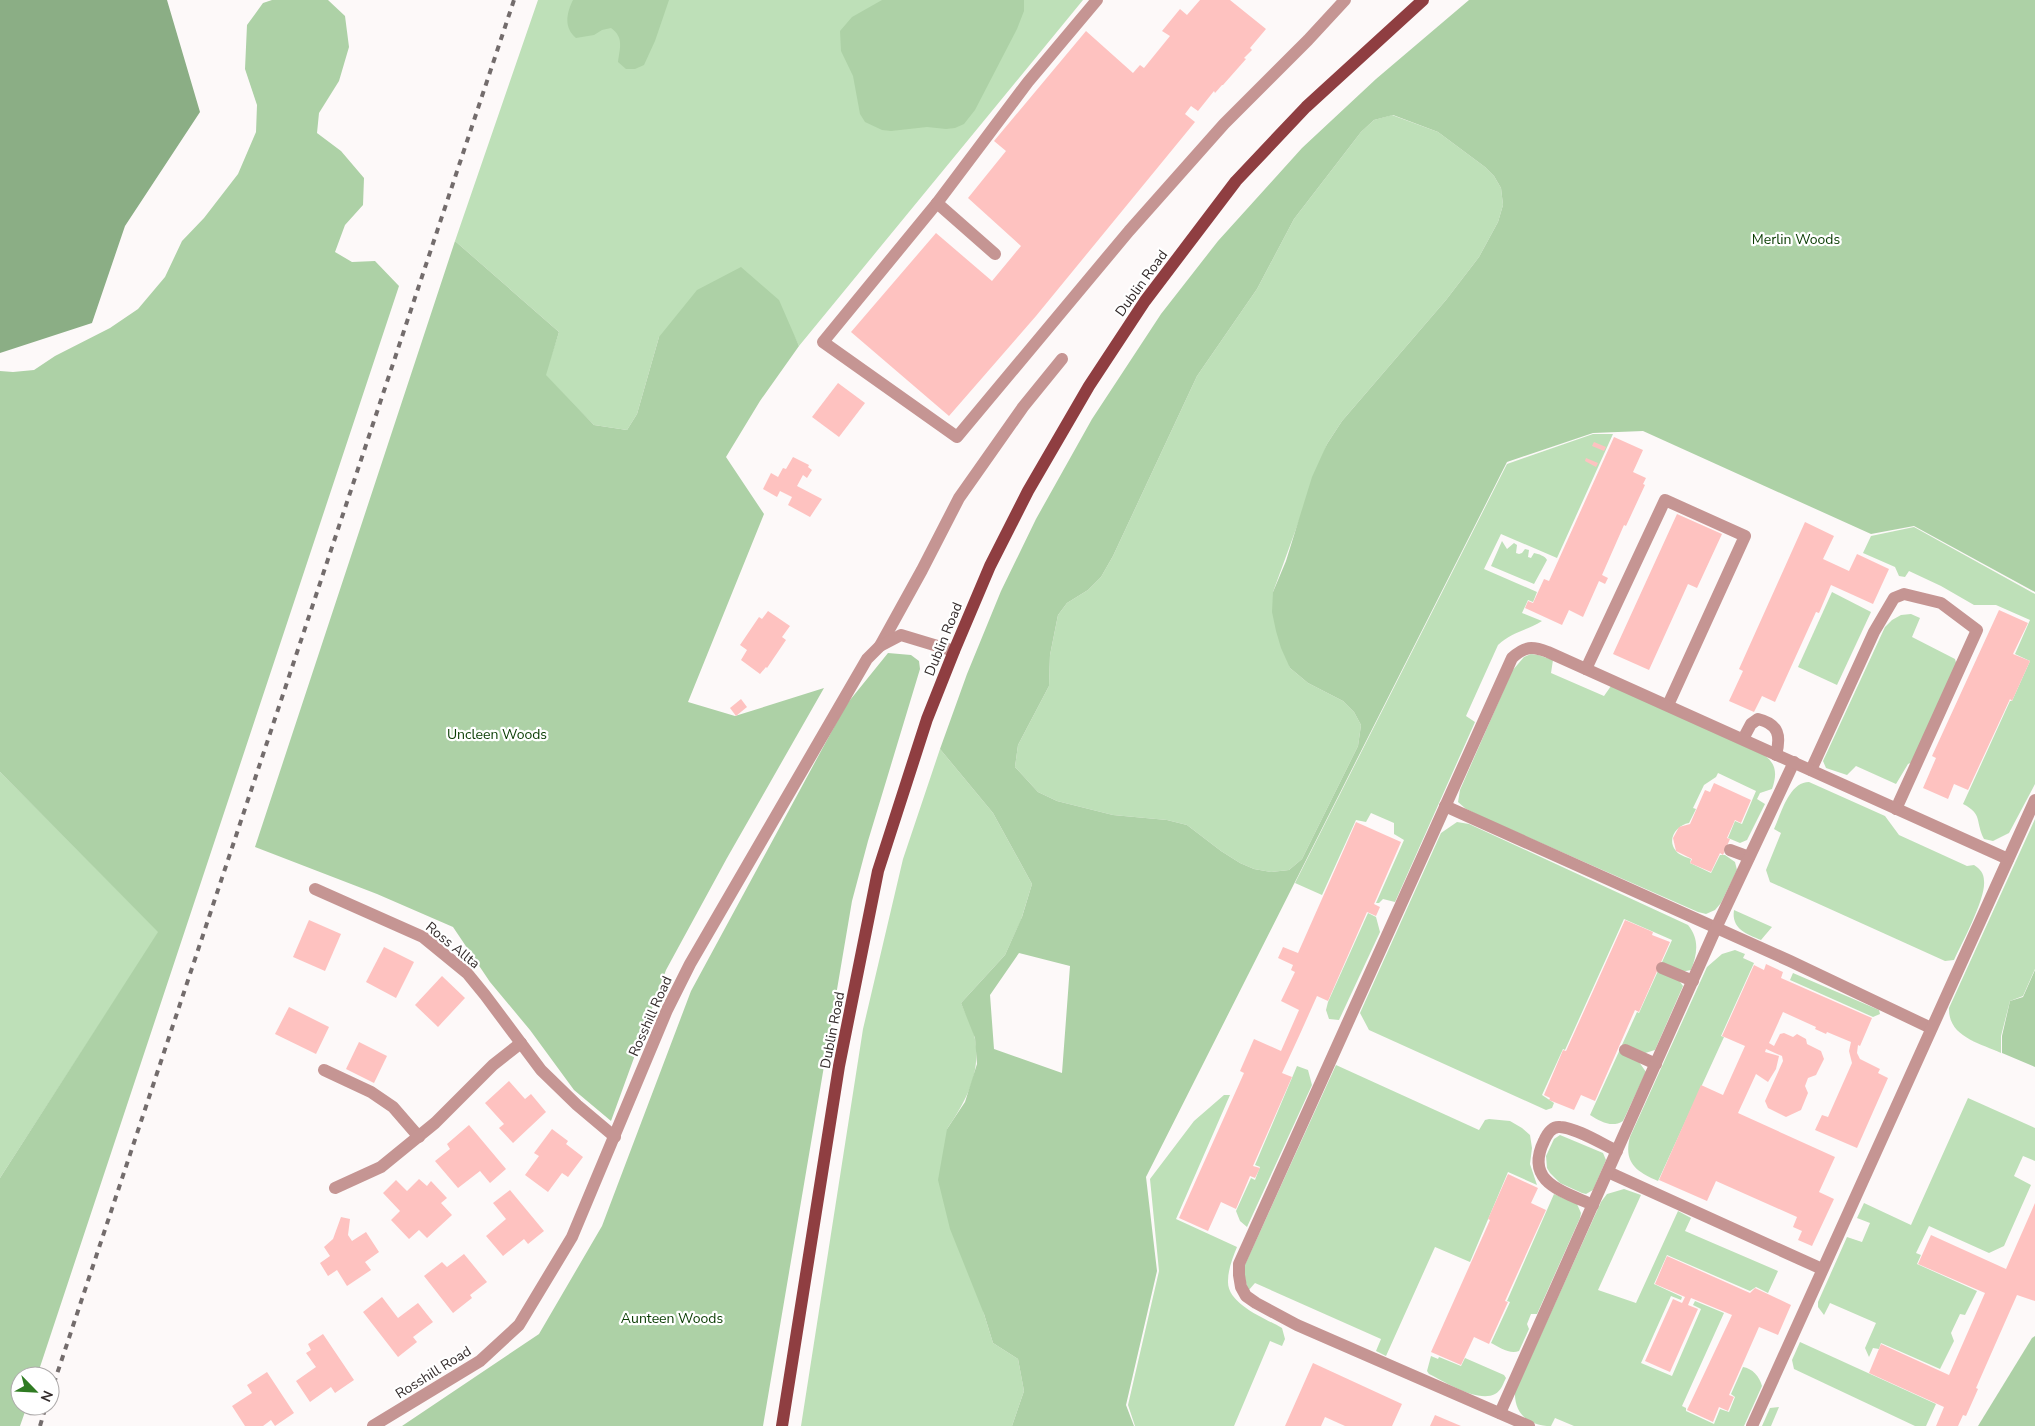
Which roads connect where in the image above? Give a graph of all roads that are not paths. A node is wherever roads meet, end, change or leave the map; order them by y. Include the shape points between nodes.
1 (1097, 0) edge
2 (1345, 0) edge
3 (1423, 0) edge
4 (937, 203) junction
5 (995, 254) dead end
6 (1062, 359) dead end
7 (880, 646) junction
8 (954, 650) junction
9 (1586, 669) junction
10 (1668, 706) junction
11 (1743, 740) junction
12 (1776, 754) junction
13 (1794, 762) junction
14 (1811, 770) junction
15 (2035, 800) edge
16 (1446, 806) junction
17 (1896, 809) junction
18 (1730, 850) dead end
19 (1749, 857) junction
20 (2008, 859) junction
21 (315, 889) dead end
22 (1716, 928) junction
23 (1662, 968) dead end
24 (1693, 981) junction
25 (1931, 1028) junction
26 (521, 1043) junction
27 (1625, 1050) dead end
28 (1656, 1064) junction
29 (324, 1070) dead end
30 (419, 1136) junction
31 (616, 1137) junction
32 (1617, 1151) junction
33 (1608, 1172) junction
34 (334, 1188) dead end
35 (1593, 1205) junction
36 (1822, 1269) junction
37 (1500, 1412) junction
38 (373, 1426) edge
39 (782, 1426) edge
40 (1529, 1426) edge
41 (1752, 1426) edge

1 - 4 street via 1028,82
2 - 4 street via 1224,124 1129,231 957,437 823,342
3 - 8 main road, Dublin Road via 1306,107 1236,181 1145,302 1089,386 1028,491 990,566
4 - 5 street
6 - 7 street via 1023,407 959,498
7 - 8 street, Rosshill Road via 901,635
7 - 31 street, Rosshill Road via 867,659 690,964 667,1010
8 - 39 main road, Dublin Road via 927,720 878,871 839,1066
9 - 10 street
9 - 10 street via 1665,500 1745,536
9 - 16 street via 1537,648 1521,650 1512,658
10 - 11 street
11 - 12 street
11 - 12 street via 1751,724 1758,719 1765,720 1778,732
12 - 13 street
13 - 14 street
13 - 19 street
14 - 17 street
14 - 17 street via 1874,632 1894,598 1904,594 1941,603 1977,630
15 - 20 street
16 - 22 street
16 - 37 street via 1239,1264 1239,1275 1246,1296 1272,1312
17 - 20 street
18 - 19 street
19 - 22 street
20 - 25 street
21 - 26 street, Ross Allta via 422,937 467,974
22 - 24 street
22 - 25 street
23 - 24 street
24 - 28 street
25 - 36 street
26 - 30 street
26 - 31 street, Ross Allta via 540,1070
27 - 28 street
28 - 32 street
29 - 30 street via 371,1092 393,1107
30 - 34 street via 382,1167
31 - 38 street, Rosshill Road via 572,1237 519,1325 480,1361
32 - 33 street
32 - 35 street via 1558,1126 1549,1131 1538,1155 1538,1170 1543,1178 1561,1191
33 - 35 street
33 - 36 street
35 - 37 street
36 - 41 street
37 - 40 street

